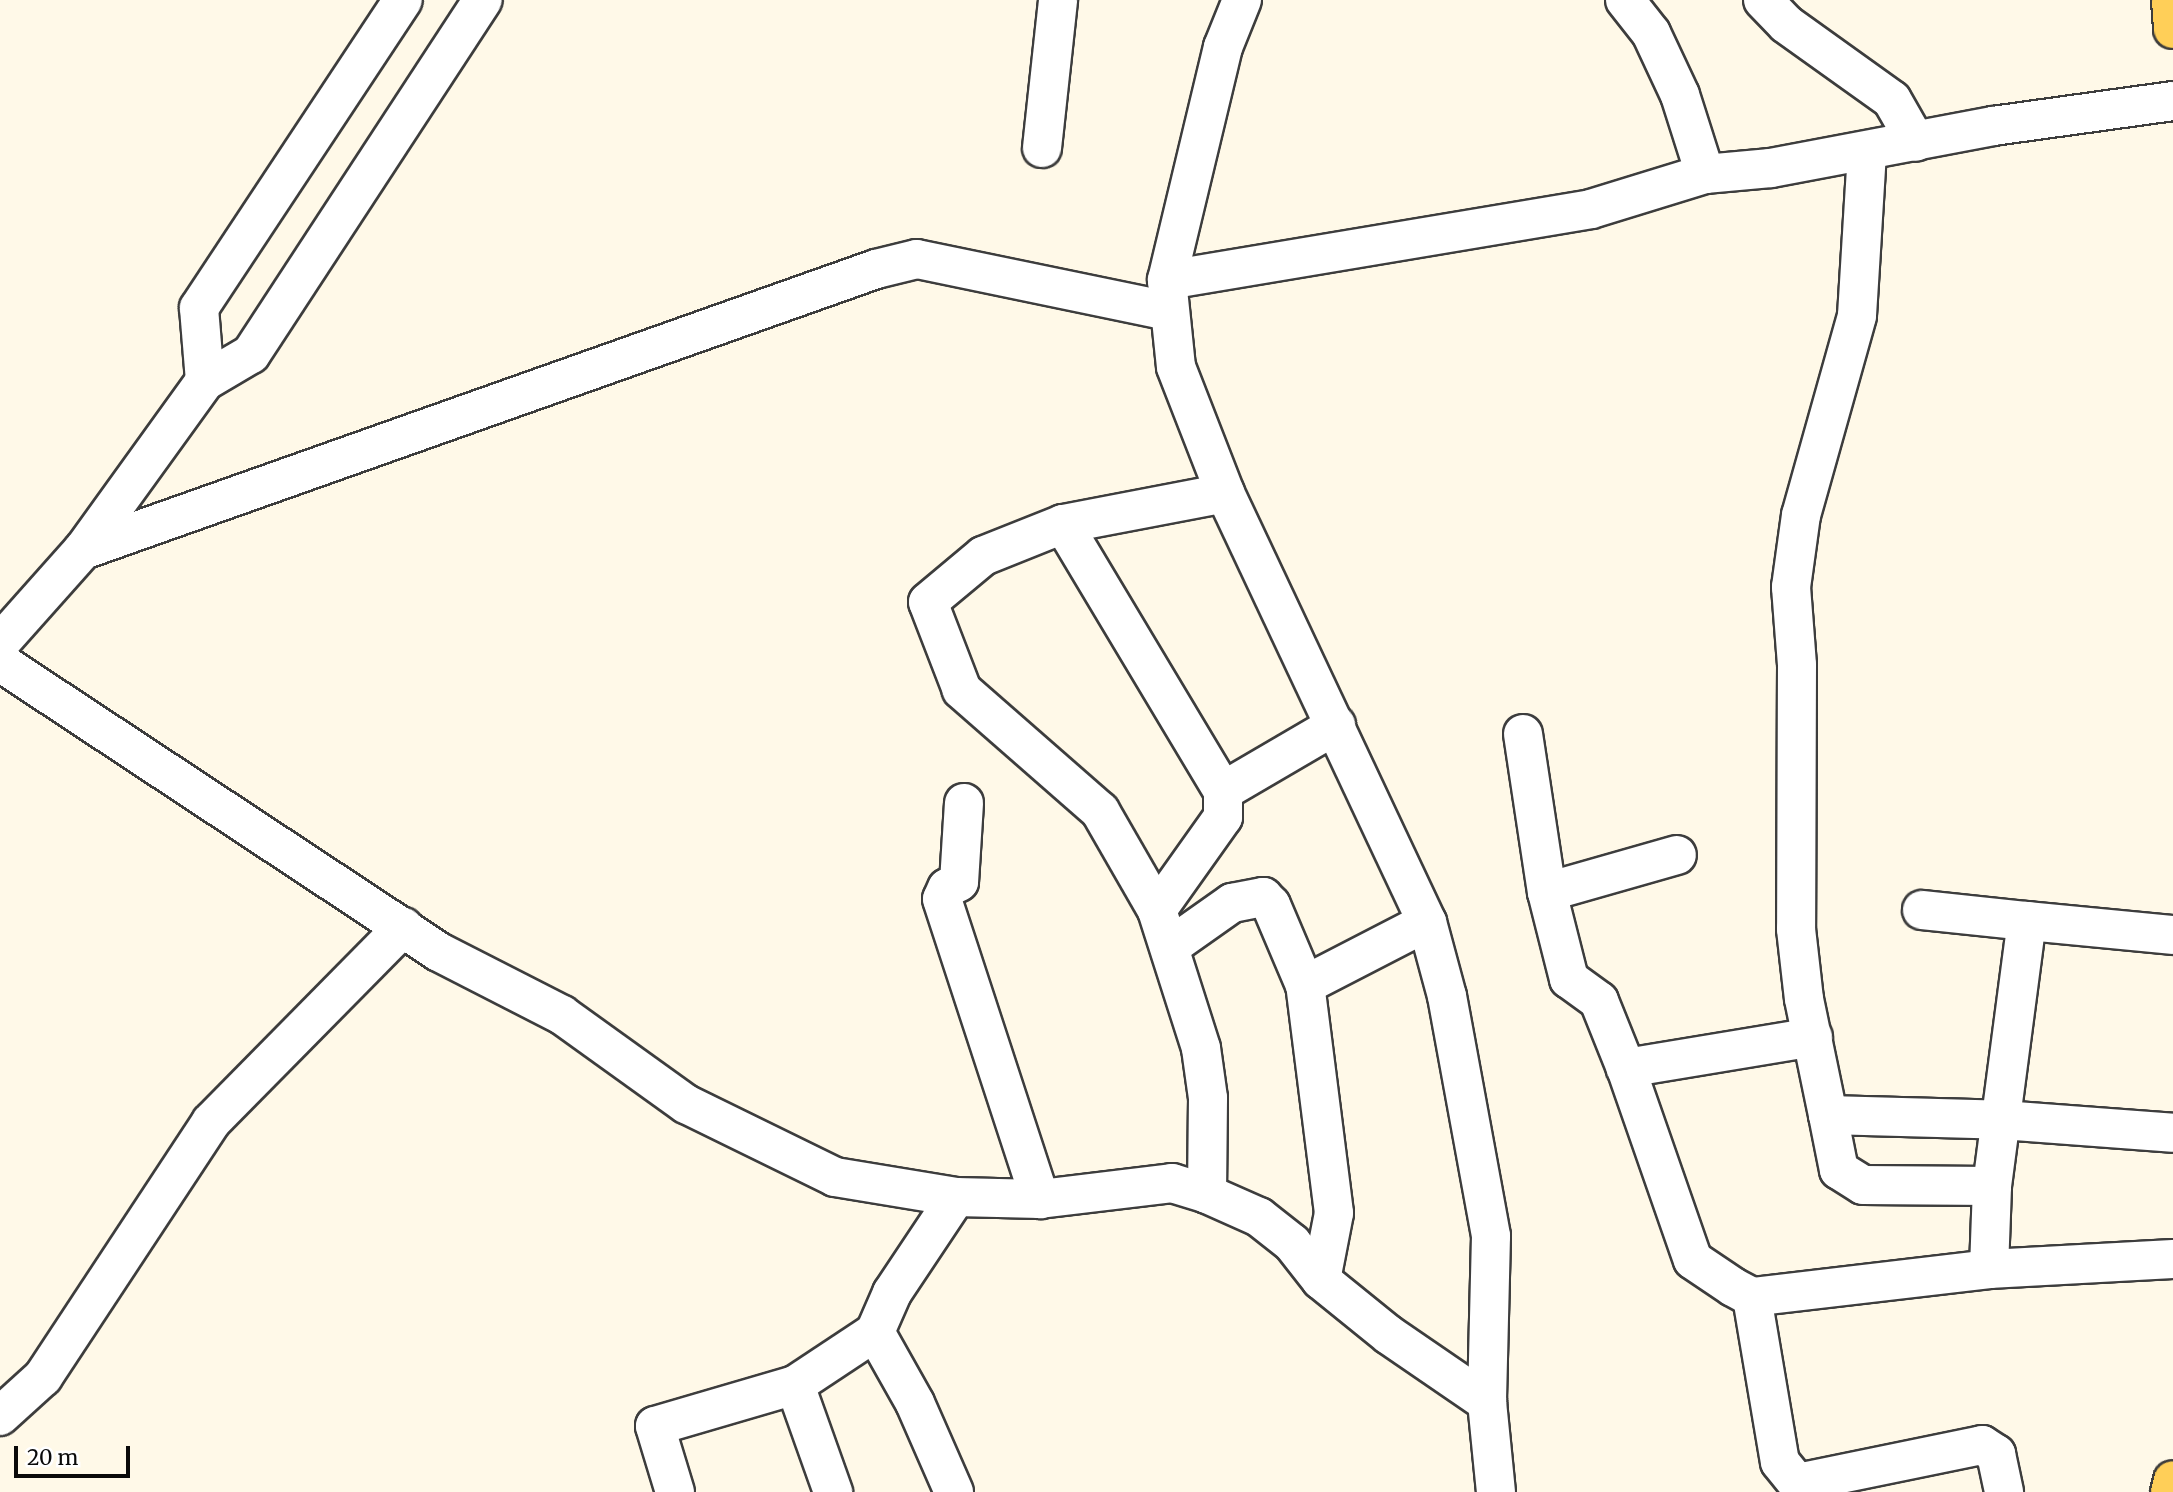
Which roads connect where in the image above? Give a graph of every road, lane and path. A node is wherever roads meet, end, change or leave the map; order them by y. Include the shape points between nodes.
1 (403, 0) edge
2 (483, 0) edge
3 (1058, 0) edge
4 (1242, 0) edge
5 (1625, 0) edge
6 (1763, 0) edge
7 (2171, 0) edge
8 (2173, 29) edge
9 (2173, 101) edge
10 (1916, 142) junction
11 (1042, 148) dead end
12 (1867, 152) junction
13 (1705, 174) junction
14 (1167, 296) junction
15 (205, 381) junction
16 (1225, 493) junction
17 (1063, 524) junction
18 (83, 550) junction
19 (0, 643) edge
20 (0, 662) edge
21 (1336, 725) junction
22 (1524, 734) dead end
23 (1223, 791) junction
24 (964, 803) dead end
25 (1677, 855) dead end
26 (1547, 891) junction
27 (1922, 910) dead end
28 (1157, 911) junction
29 (2027, 921) junction
30 (1427, 922) junction
31 (403, 927) junction
32 (2173, 934) edge
33 (1171, 946) junction
34 (1305, 985) junction
35 (1813, 1037) junction
36 (1626, 1068) junction
37 (1828, 1115) junction
38 (2002, 1120) junction
39 (2173, 1133) edge
40 (1992, 1186) junction
41 (1207, 1194) junction
42 (956, 1198) junction
43 (1040, 1199) junction
44 (2173, 1259) edge
45 (1989, 1269) junction
46 (1321, 1280) junction
47 (1752, 1297) junction
48 (874, 1332) junction
49 (794, 1385) junction
50 (1488, 1402) junction
51 (0, 1416) edge
52 (2173, 1480) edge
53 (675, 1492) edge
54 (833, 1492) edge
55 (954, 1492) edge
56 (1496, 1492) edge
57 (2004, 1492) edge
58 (2170, 1492) edge

1 - 15 street via 199,309
2 - 15 street via 251,354
3 - 11 street
4 - 14 street via 1223,47
5 - 13 street via 1651,33 1680,95
6 - 10 street via 1786,24 1892,100
7 - 8 main road
9 - 10 street
10 - 12 street
12 - 13 street
12 - 35 street via 1857,316 1801,515 1791,587 1797,665 1796,929
13 - 14 street via 1591,209
14 - 16 street via 1176,367
14 - 18 street via 917,259 876,269
15 - 18 street
16 - 17 street
16 - 21 street
17 - 23 street
17 - 28 street via 983,556 928,602 962,690 1100,811
18 - 19 street
20 - 31 street
21 - 23 street
21 - 30 street
22 - 26 street
23 - 28 street via 1223,817
24 - 43 street via 959,882 947,888 942,899
25 - 26 street
26 - 36 street via 1569,979 1600,1000
27 - 29 street
28 - 33 street
29 - 32 street
29 - 38 street
30 - 34 street
30 - 50 street via 1447,996 1491,1236
31 - 42 street via 439,952 562,1015 686,1104 835,1177
31 - 51 street via 211,1122 43,1377
33 - 34 street via 1232,903 1264,897
33 - 41 street via 1201,1048 1208,1098
34 - 46 street via 1334,1213
35 - 36 street
35 - 37 street
36 - 47 street via 1693,1260
37 - 38 street
37 - 40 street via 1839,1170 1863,1185
38 - 39 street
38 - 40 street
40 - 45 street
41 - 43 street via 1172,1183
41 - 46 street via 1259,1217 1292,1243
42 - 43 street
42 - 48 street via 892,1293
44 - 45 street
45 - 47 street
46 - 50 street via 1390,1335
47 - 57 street via 1780,1462 1797,1482 1805,1484 1982,1445 1996,1454
48 - 49 street
48 - 55 street via 915,1403
49 - 53 street via 655,1426
49 - 54 street
50 - 56 street
52 - 58 main road

